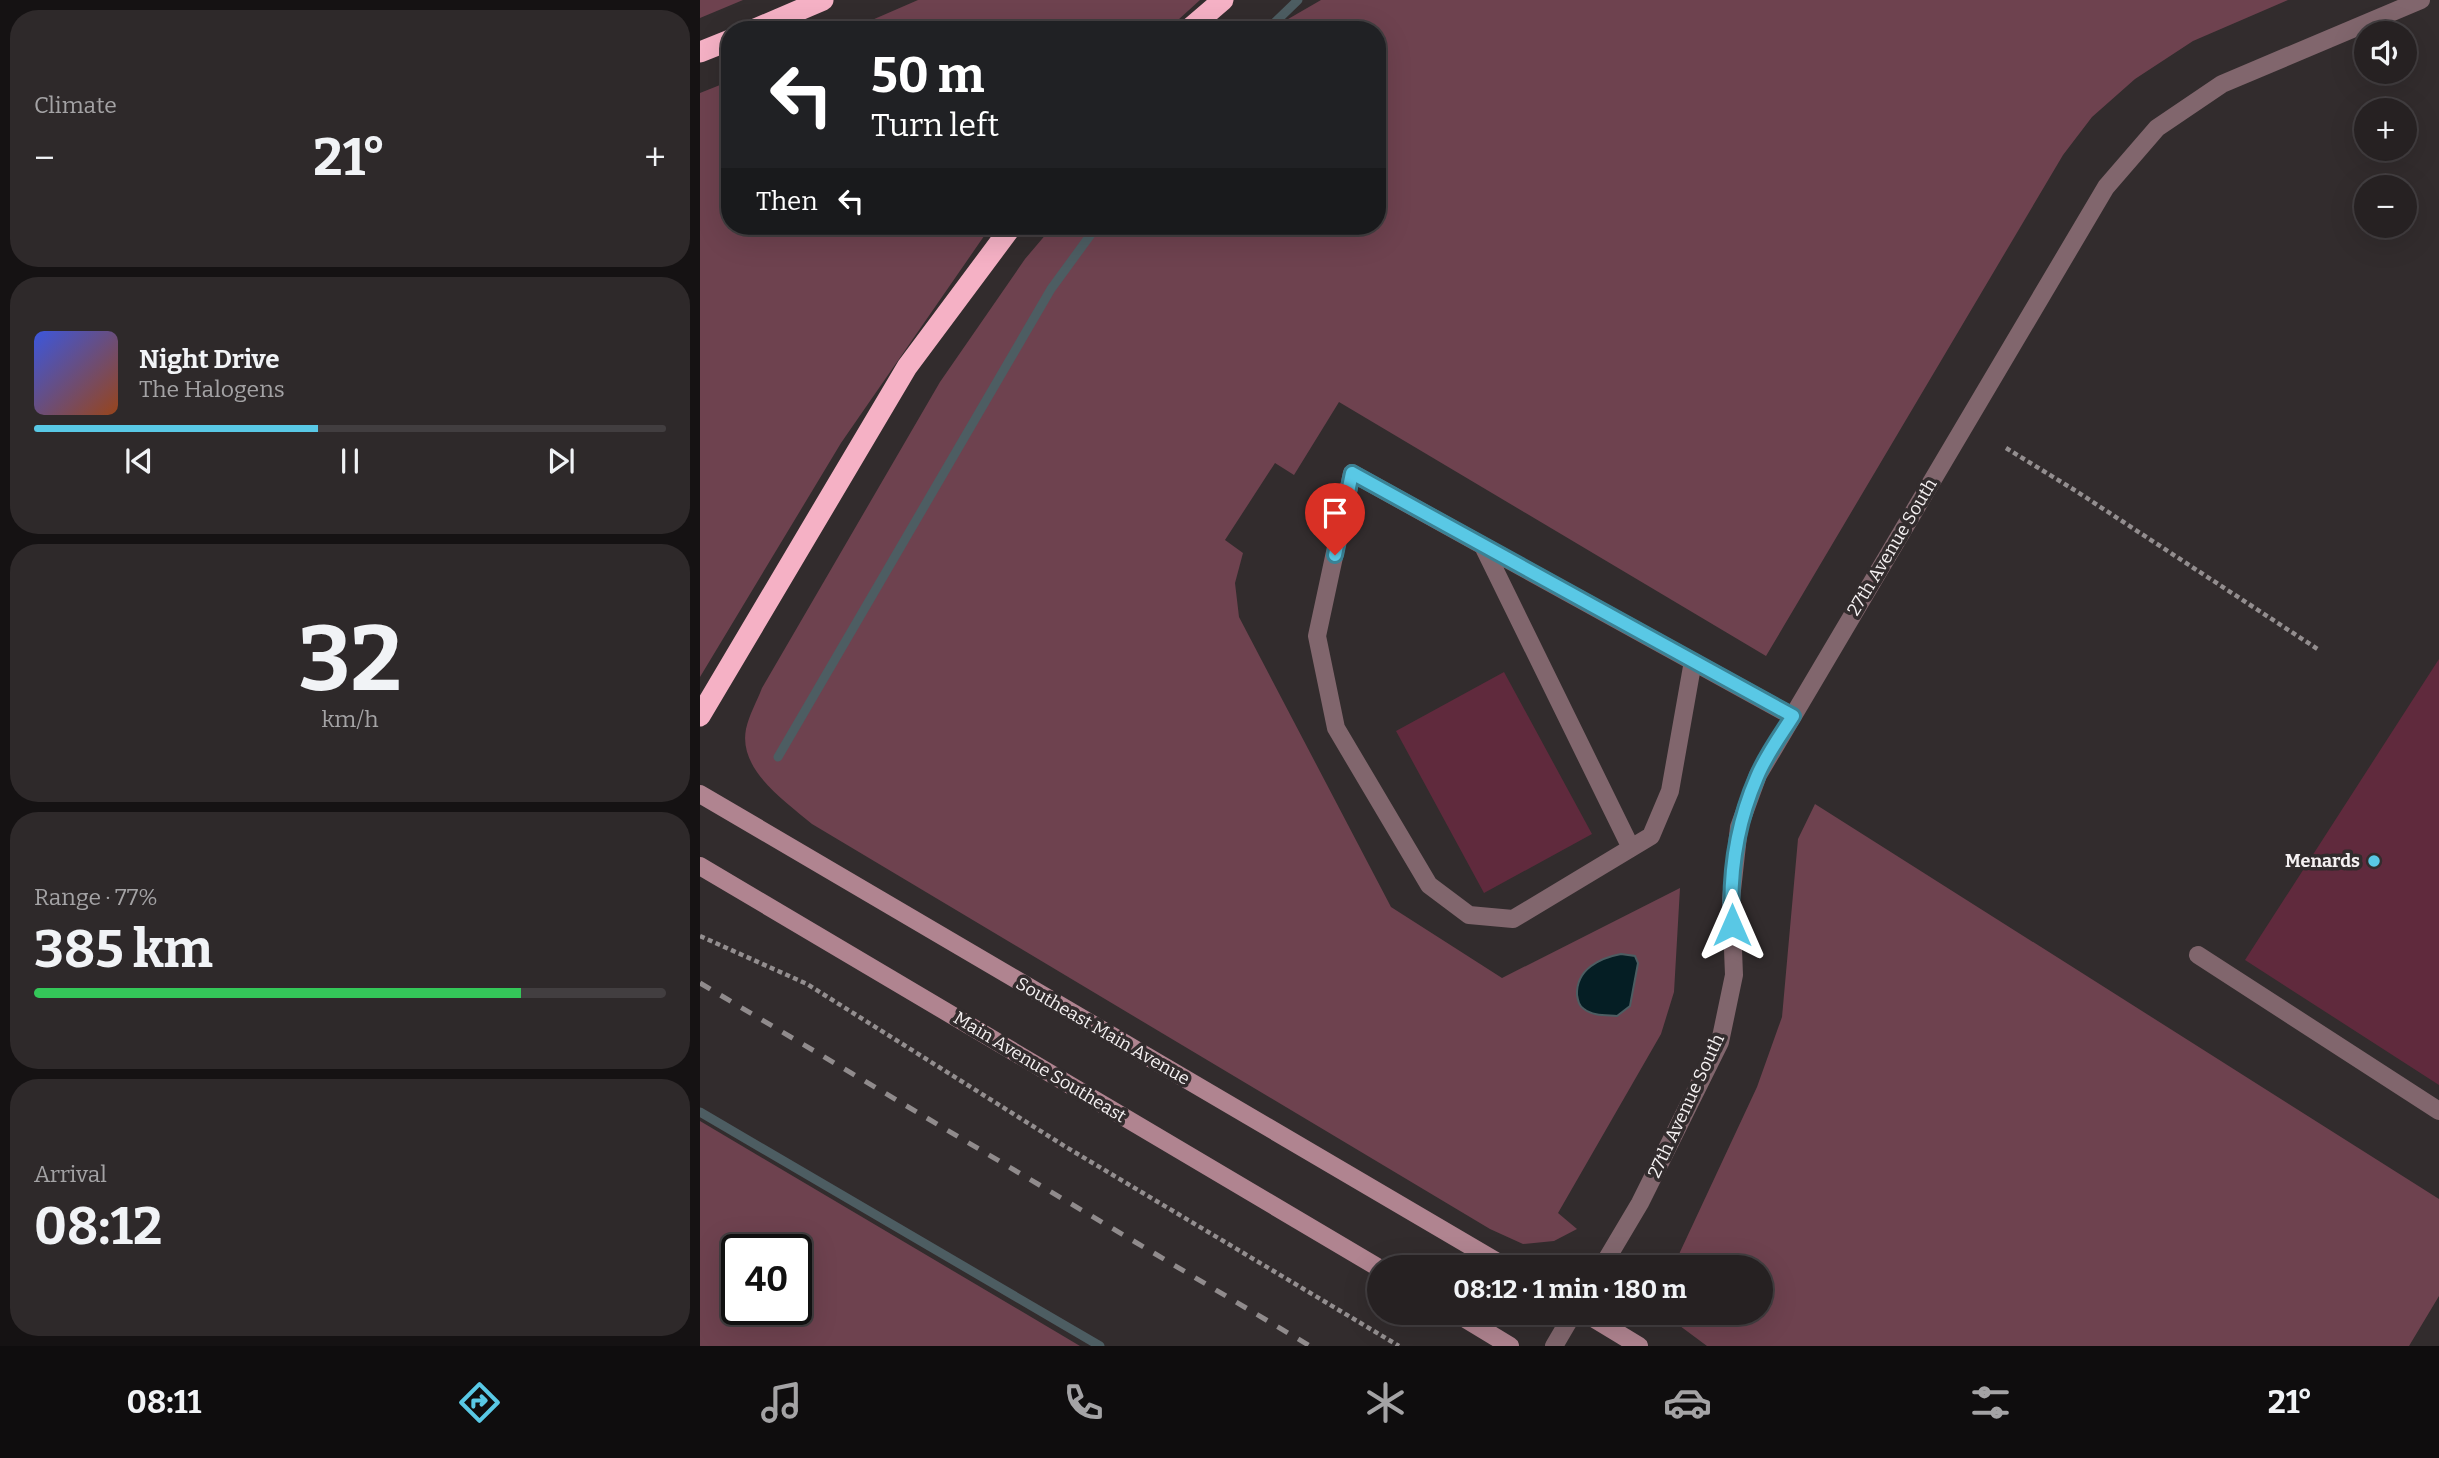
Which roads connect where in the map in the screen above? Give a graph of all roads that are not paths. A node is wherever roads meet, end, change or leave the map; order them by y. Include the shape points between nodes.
1 (823, 0) edge
2 (1223, 0) edge
3 (2421, 0) edge
4 (774, 21) edge
5 (1198, 21) edge
6 (721, 44) edge
7 (700, 52) edge
8 (1005, 235) edge
9 (1483, 547) junction
10 (1693, 661) junction
11 (700, 716) edge
12 (1793, 716) junction
13 (700, 794) edge
14 (1631, 848) junction
15 (700, 866) edge
16 (2197, 955) dead end
17 (2439, 1111) edge
18 (1486, 1255) edge
19 (1609, 1255) edge
20 (1367, 1261) edge
21 (1475, 1325) edge
22 (1566, 1325) edge
23 (1604, 1325) edge
24 (1510, 1346) edge
25 (1554, 1346) edge
26 (1639, 1346) edge

1 - 4 highway
2 - 5 highway
3 - 12 street, 27th Avenue South via 2222,83 2157,128 2106,187
6 - 7 highway
8 - 11 highway via 907,367
9 - 10 street
9 - 14 street
9 - 14 street via 1352,473 1317,636 1336,727 1429,885 1469,915 1513,919
10 - 12 street
10 - 14 street via 1670,791 1651,836
12 - 19 street, 27th Avenue South via 1758,775 1739,827 1731,899 1734,975 1720,1042
13 - 18 main road, Southeast Main Avenue
15 - 20 main road, Main Avenue Southeast
16 - 17 street
21 - 24 main road
22 - 25 street
23 - 26 main road

